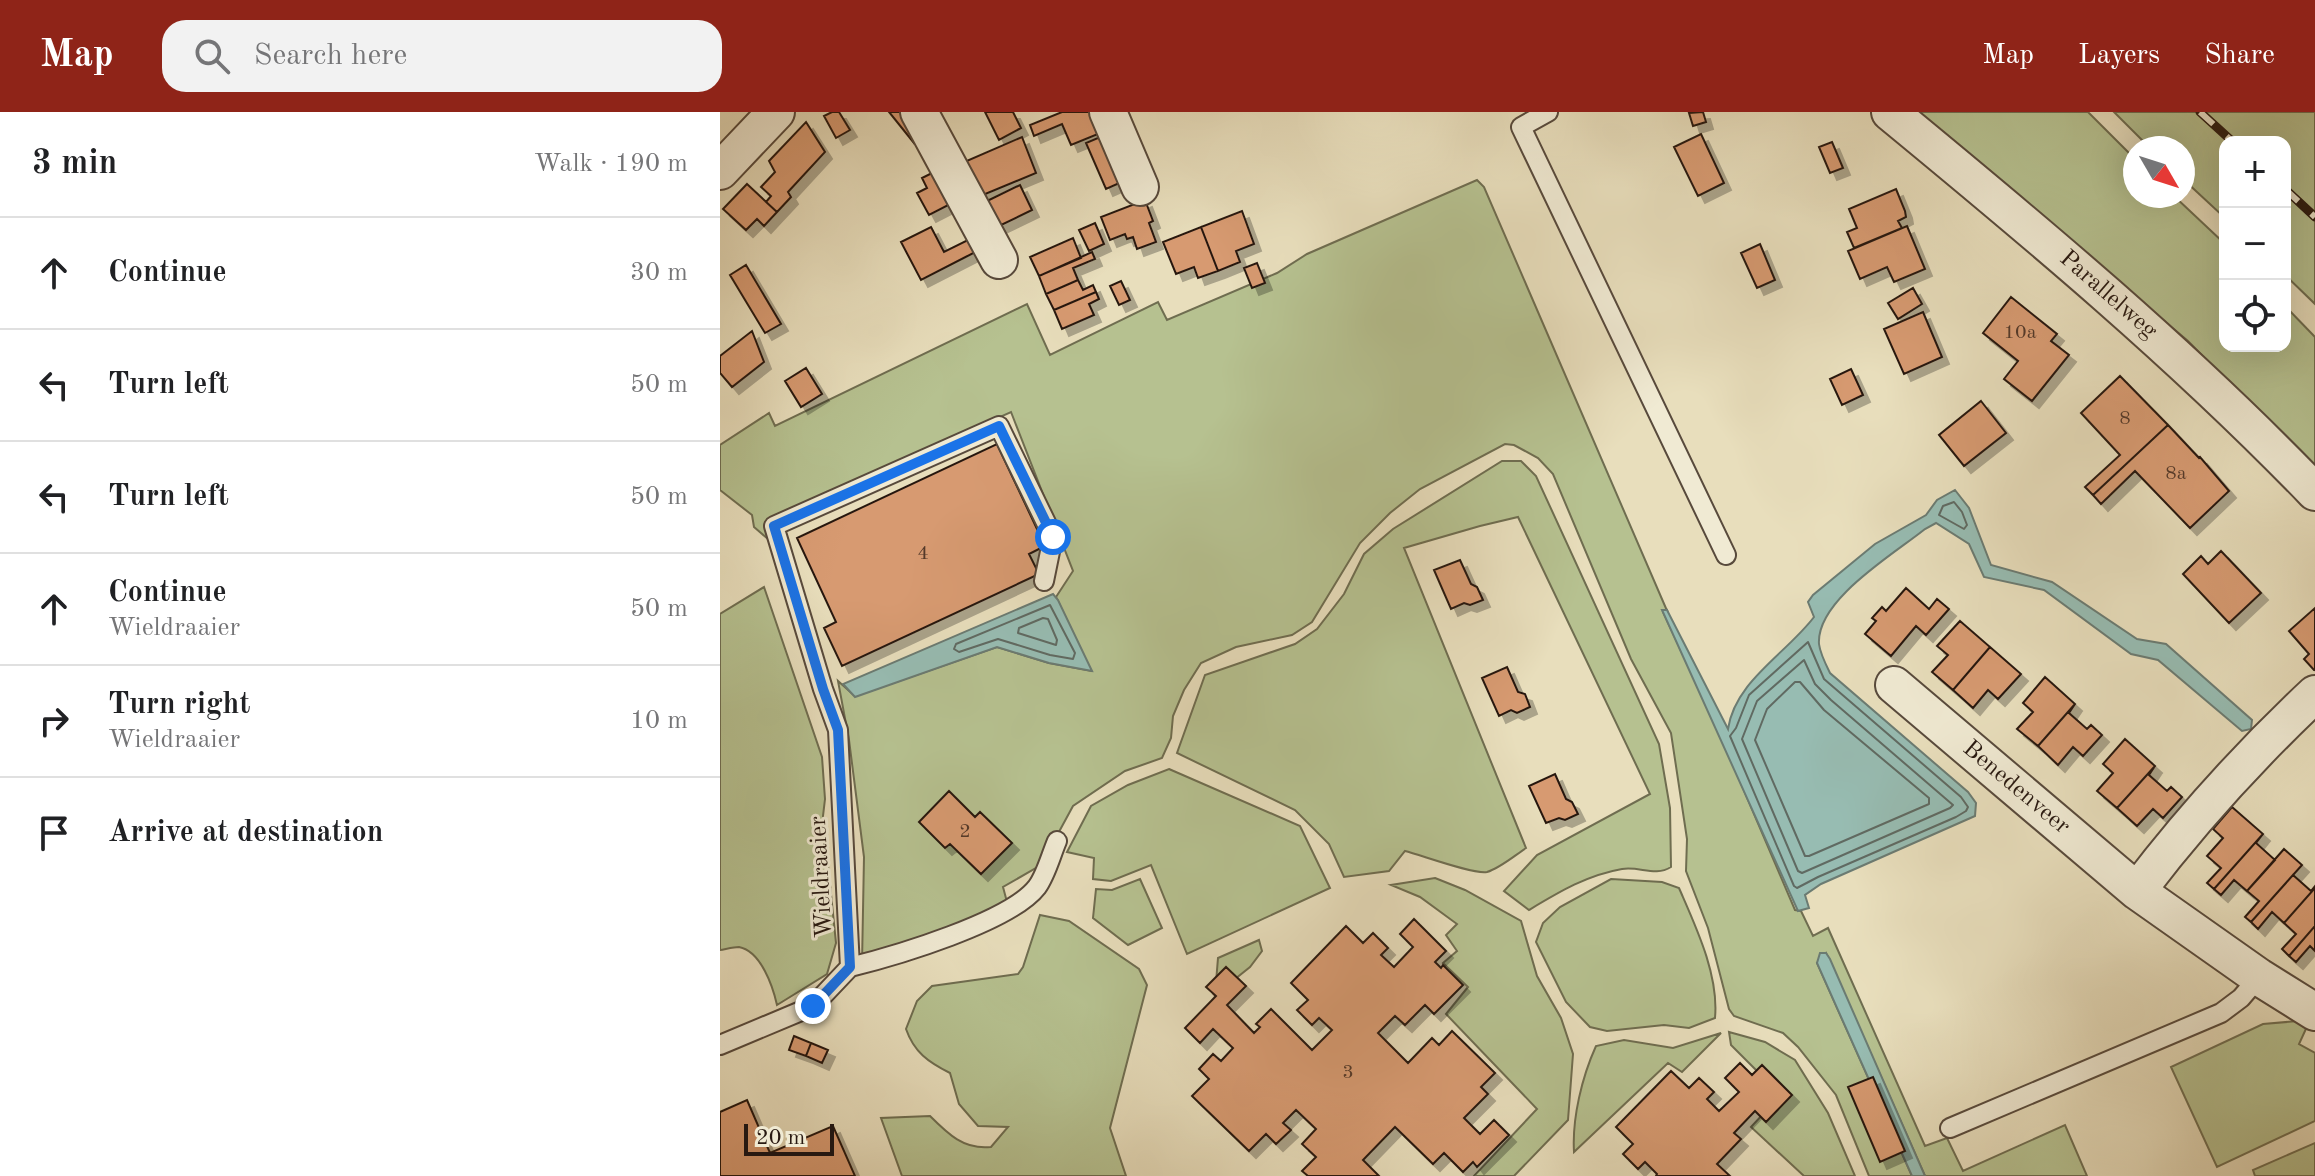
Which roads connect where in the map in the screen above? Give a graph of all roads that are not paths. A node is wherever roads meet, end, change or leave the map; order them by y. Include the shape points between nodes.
1 (776, 112) edge
2 (919, 112) edge
3 (1108, 112) edge
4 (1548, 112) edge
5 (1890, 112) edge
6 (720, 171) edge
7 (1140, 187) dead end
8 (999, 260) dead end
9 (2308, 484) edge
10 (1726, 555) dead end
11 (1044, 581) dead end
12 (1894, 685) dead end
13 (2315, 694) edge
14 (1057, 841) dead end
15 (2137, 891) junction
16 (850, 967) junction
17 (2259, 977) junction
18 (2315, 1012) edge
19 (720, 1045) edge
20 (1950, 1128) dead end

1 - 6 street
2 - 8 street
3 - 7 street
4 - 10 lane via 1521,127
5 - 9 street, Parallelweg via 2089,277
11 - 16 lane, Wieldraaier via 1053,537 999,426 774,526 838,730
12 - 15 street, Benedenveer
13 - 15 street via 2184,829
14 - 16 lane via 1037,887 1001,915 893,957
15 - 17 street, Benedenveer
16 - 19 lane, Wieldraaier via 813,1006
17 - 18 street, Benedenveer
17 - 20 lane via 2221,1013

